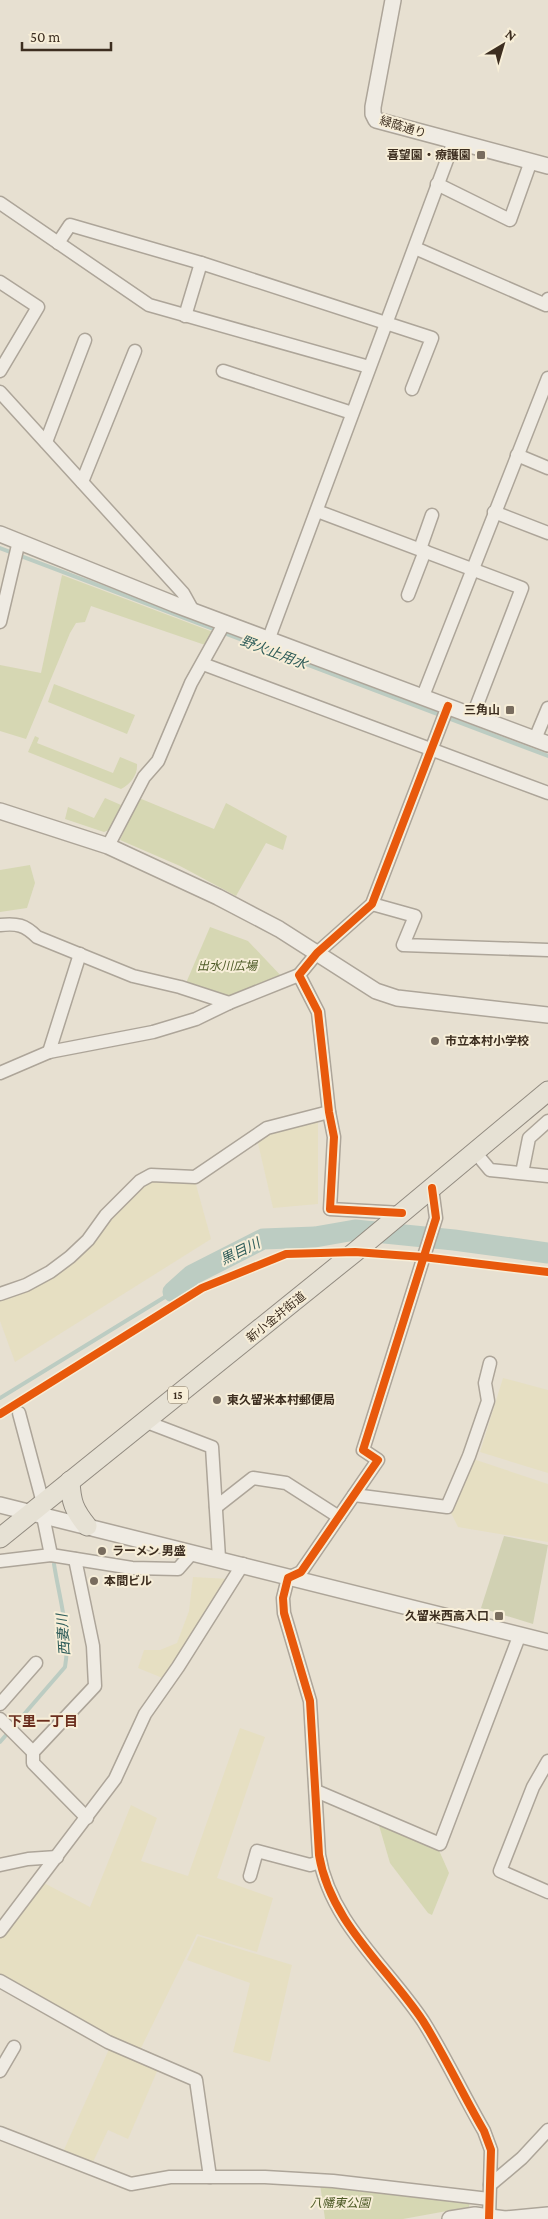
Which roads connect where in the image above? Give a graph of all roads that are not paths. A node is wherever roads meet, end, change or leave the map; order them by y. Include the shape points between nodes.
1 (393, 0) edge
2 (454, 140) junction
3 (531, 161) junction
4 (548, 166) edge
5 (438, 184) junction
6 (0, 203) edge
7 (58, 243) junction
8 (415, 248) junction
9 (200, 263) junction
10 (0, 282) edge
11 (548, 299) edge
12 (185, 316) junction
13 (387, 322) junction
14 (85, 340) dead end
15 (135, 351) dead end
16 (369, 367) junction
17 (0, 370) edge
18 (223, 371) dead end
19 (548, 378) edge
20 (412, 389) dead end
21 (0, 392) edge
22 (543, 405) edge
23 (352, 413) junction
24 (46, 442) junction
25 (517, 455) junction
26 (548, 468) edge
27 (82, 482) junction
28 (317, 511) junction
29 (494, 512) junction
30 (432, 515) dead end
31 (548, 533) edge
32 (0, 534) edge
33 (17, 550) junction
34 (422, 550) junction
35 (472, 569) junction
36 (408, 595) dead end
37 (194, 611) junction
38 (0, 622) edge
39 (222, 627) junction
40 (269, 638) junction
41 (203, 664) junction
42 (423, 696) junction
43 (548, 708) edge
44 (446, 712) junction
45 (473, 715) junction
46 (541, 741) edge
47 (431, 749) junction
48 (548, 793) edge
49 (1, 814) edge
50 (108, 846) junction
51 (372, 904) junction
52 (0, 925) edge
53 (548, 950) edge
54 (80, 954) junction
55 (317, 954) junction
56 (300, 975) junction
57 (228, 1003) junction
58 (548, 1015) edge
59 (49, 1052) junction
60 (0, 1073) edge
61 (548, 1091) edge
62 (329, 1112) junction
63 (548, 1121) edge
64 (475, 1152) junction
65 (522, 1173) junction
66 (548, 1176) edge
67 (432, 1188) junction
68 (397, 1216) junction
69 (0, 1294) edge
70 (490, 1363) dead end
71 (19, 1413) dead end
72 (144, 1421) junction
73 (70, 1481) junction
74 (354, 1496) junction
75 (0, 1505) edge
76 (216, 1507) junction
77 (39, 1510) junction
78 (339, 1517) junction
79 (87, 1526) junction
80 (0, 1538) edge
81 (192, 1553) junction
82 (51, 1554) junction
83 (219, 1558) junction
84 (75, 1559) junction
85 (0, 1561) edge
86 (243, 1564) junction
87 (288, 1578) junction
88 (520, 1634) junction
89 (548, 1642) edge
90 (36, 1663) dead end
91 (0, 1704) edge
92 (0, 1719) edge
93 (33, 1752) junction
94 (548, 1761) edge
95 (316, 1791) junction
96 (87, 1818) junction
97 (57, 1857) junction
98 (320, 1862) junction
99 (0, 1865) edge
100 (250, 1876) dead end
101 (548, 1892) edge
102 (0, 1931) edge
103 (0, 1981) edge
104 (14, 2047) dead end
105 (0, 2071) edge
106 (548, 2130) edge
107 (0, 2133) edge
108 (210, 2177) junction
109 (490, 2185) junction
110 (489, 2199) junction
111 (548, 2215) edge
112 (489, 2217) edge
113 (450, 2219) edge

1 - 2 street, 緑蔭通り via 373,114 376,120 384,123
2 - 3 street, 緑蔭通り
2 - 5 street
3 - 4 street, 緑蔭通り
3 - 5 street via 510,220
5 - 8 street
6 - 7 street
7 - 9 street via 70,225
7 - 12 street via 149,305
8 - 11 street via 546,305
8 - 13 street
9 - 12 street
9 - 13 street
10 - 17 street via 38,307
12 - 16 street
13 - 16 street
13 - 20 street via 432,338
14 - 24 street
15 - 27 street
16 - 23 street
18 - 23 street
19 - 22 street
21 - 24 street
22 - 25 street
23 - 28 street
24 - 27 street
25 - 26 street
25 - 29 street
27 - 37 street via 183,593
28 - 34 street
28 - 40 street
29 - 31 street
29 - 35 street
30 - 34 street
32 - 33 street
33 - 37 street
33 - 38 street
34 - 35 street
34 - 36 street
35 - 42 street
35 - 45 street via 522,588
37 - 39 street
39 - 40 street
39 - 41 street
40 - 42 street
41 - 47 street
41 - 50 street via 158,761 144,777
42 - 44 street
43 - 46 street
44 - 45 street
44 - 47 street
45 - 46 street
47 - 48 street
47 - 51 street
49 - 50 street
50 - 55 street via 236,905
51 - 53 street via 415,916 402,945
51 - 55 street
52 - 54 street via 27,926 37,938
54 - 57 street via 133,976
54 - 59 street
55 - 56 street
55 - 58 street via 376,991 397,998
56 - 57 street
56 - 62 street via 318,1012
57 - 59 street via 196,1019 153,1032
59 - 60 street
61 - 64 main road, 新小金井街道 / 15
62 - 68 street via 334,1137 330,1209
62 - 69 street via 267,1128 195,1177 151,1175 145,1178 70,1257 50,1272
63 - 65 street via 528,1138
64 - 65 street via 490,1170
64 - 67 main road, 新小金井街道 / 15
65 - 66 street
67 - 68 main road, 新小金井街道 / 15
67 - 74 street via 436,1218 363,1450 378,1460
68 - 72 main road, 新小金井街道 / 15
70 - 74 street via 485,1383 488,1401 447,1507
71 - 77 street
72 - 73 main road, 新小金井街道 / 15
72 - 76 street via 212,1447
73 - 77 main road, 新小金井街道 / 15
73 - 79 main road via 71,1501
74 - 78 street
75 - 77 street
76 - 78 street via 253,1478 286,1483
76 - 83 street
77 - 79 street
77 - 80 main road, 新小金井街道 / 15
77 - 82 street
78 - 87 street via 301,1572
79 - 81 street
81 - 83 street
81 - 84 street via 178,1569 132,1568
82 - 84 street
82 - 85 street
83 - 86 street
84 - 93 street via 93,1646 95,1686
86 - 87 street
86 - 96 street via 145,1714 115,1779
87 - 88 street
87 - 95 street via 284,1613 310,1702
88 - 89 street
88 - 95 street via 440,1844
90 - 91 street
92 - 93 street
93 - 96 street via 33,1763
94 - 101 street via 533,1787 500,1871
95 - 98 street
96 - 97 street
97 - 99 street
97 - 102 street
98 - 100 street via 310,1865 257,1851
98 - 109 street via 340,1910 423,2022 484,2131 491,2150
103 - 108 street via 108,2042 196,2080
104 - 105 street
106 - 109 street
107 - 108 street via 131,2184 170,2177
108 - 110 street via 333,2181
109 - 110 street
110 - 112 street
111 - 112 street via 505,2219
112 - 113 street via 475,2215

